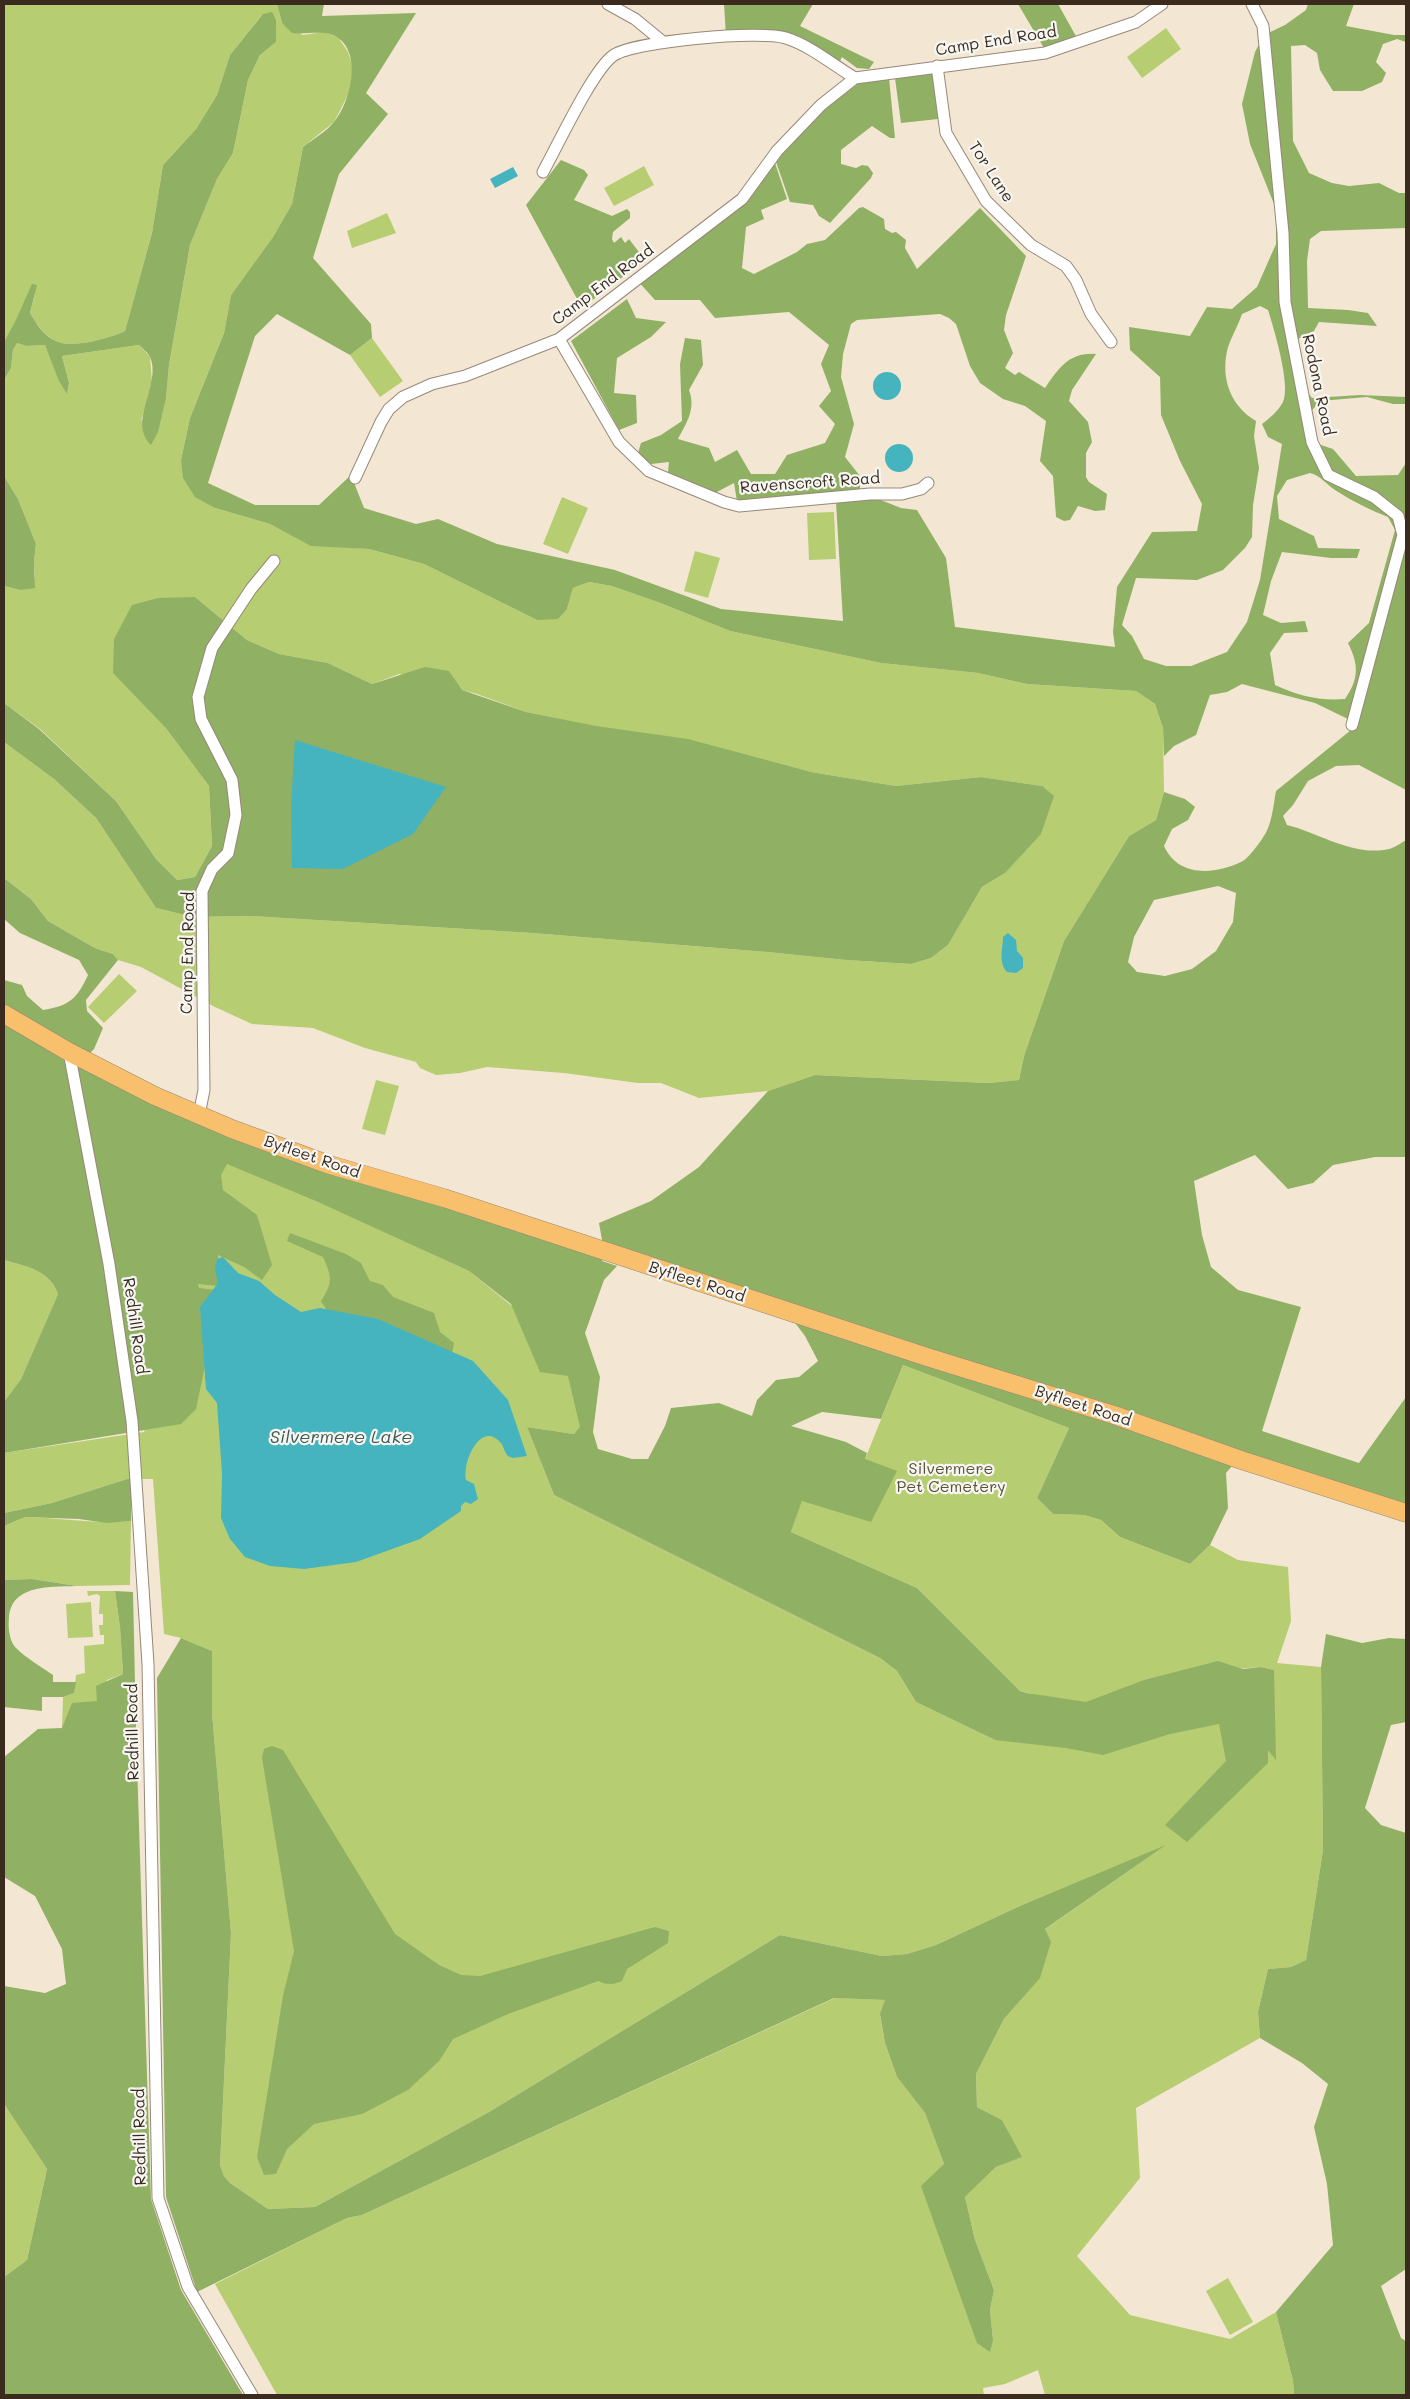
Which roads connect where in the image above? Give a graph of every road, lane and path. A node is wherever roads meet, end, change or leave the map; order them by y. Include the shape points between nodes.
1 (608, 4) edge
2 (1162, 4) edge
3 (1252, 4) edge
4 (663, 42) junction
5 (937, 66) junction
6 (855, 78) junction
7 (543, 172) dead end
8 (559, 339) junction
9 (1111, 342) dead end
10 (356, 478) dead end
11 (928, 484) dead end
12 (274, 561) dead end
13 (1352, 725) dead end
14 (4, 1014) edge
15 (69, 1052) junction
16 (198, 1115) junction
17 (1406, 1513) edge
18 (252, 2395) edge

1 - 4 street via 635,19
2 - 5 street, Camp End Road via 1136,22 1053,51
3 - 13 street, Rodona Road via 1263,26 1283,233 1285,302 1312,442 1328,475 1374,497 1398,516 1403,535
4 - 6 street via 726,36 779,36 813,51
4 - 7 street via 614,55 595,76
5 - 6 street, Camp End Road
5 - 9 street, Tor Lane via 946,132 986,201 1031,245 1066,266 1091,314
6 - 8 street, Camp End Road via 821,105 777,151 742,199
8 - 10 street, Camp End Road via 403,397 389,409
8 - 11 street, Ravenscroft Road via 619,442 649,471 724,502 739,506 902,494
12 - 16 street, Camp End Road via 212,648 198,698 201,719 232,780 236,815 228,853 212,869 202,891 204,1090
14 - 15 main road, Byfleet Road
15 - 16 main road, Byfleet Road
15 - 18 street, Redhill Road via 109,1264 132,1421 148,1664 158,2198 188,2287
16 - 17 main road, Byfleet Road via 327,1164 444,1198

